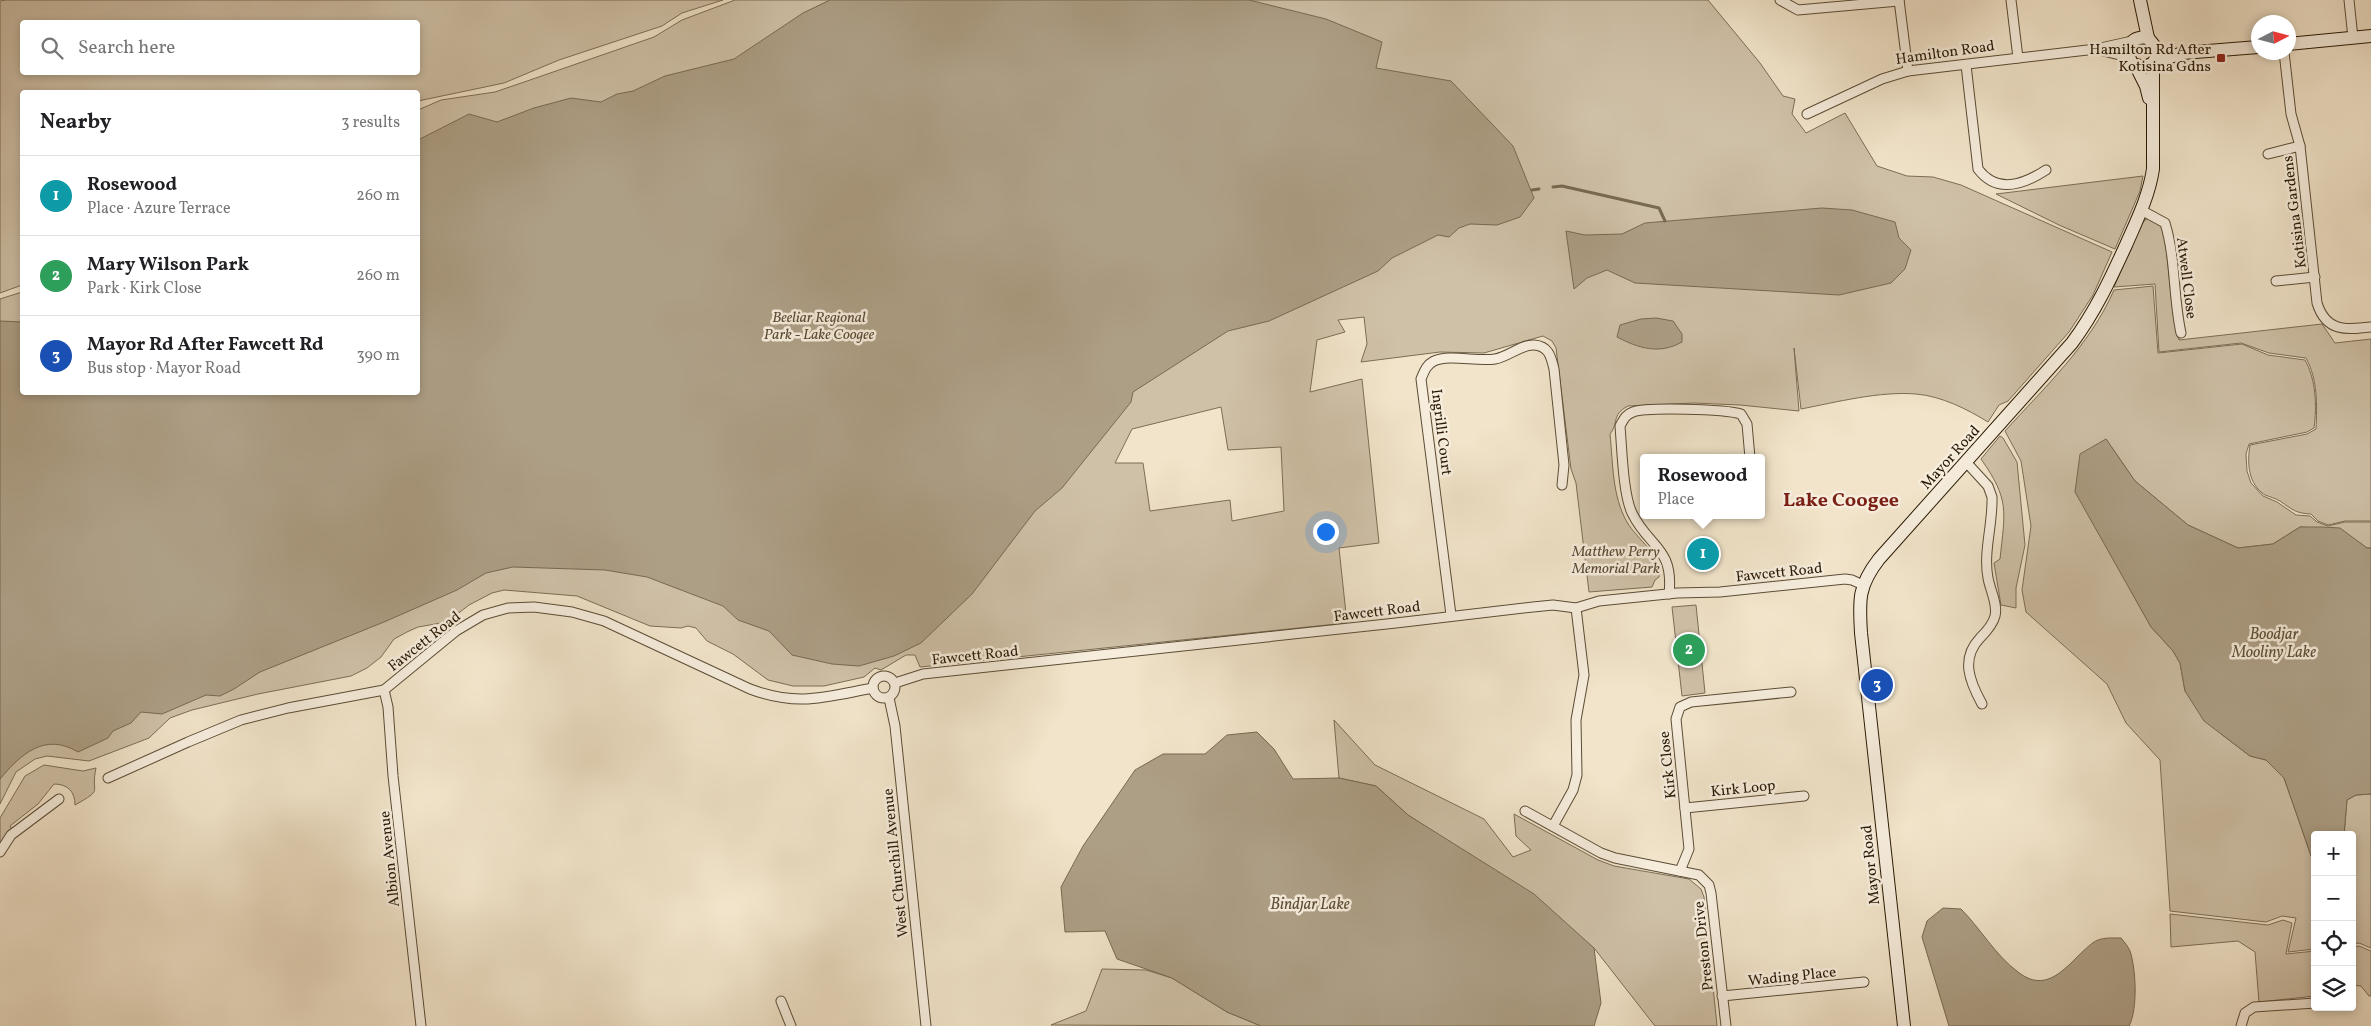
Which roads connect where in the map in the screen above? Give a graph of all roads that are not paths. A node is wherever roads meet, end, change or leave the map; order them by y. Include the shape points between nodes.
1 (1780, 0) edge
2 (1899, 0) edge
3 (2011, 0) edge
4 (2349, 0) edge
5 (2140, 1) edge
6 (2371, 36) edge
7 (2353, 38) junction
8 (2133, 41) junction
9 (2152, 42) junction
10 (2296, 43) edge
11 (2251, 48) edge
12 (2096, 49) junction
13 (2183, 53) junction
14 (2018, 58) junction
15 (2285, 60) edge
16 (2132, 61) junction
17 (2154, 63) junction
18 (1966, 65) junction
19 (1908, 71) junction
20 (2152, 110) junction
21 (1807, 114) dead end
22 (2300, 146) junction
23 (2268, 154) dead end
24 (2046, 170) dead end
25 (2141, 210) junction
26 (2315, 277) junction
27 (2276, 281) dead end
28 (2371, 327) edge
29 (2181, 333) dead end
30 (1750, 454) edge
31 (1967, 462) junction
32 (1562, 485) dead end
33 (1863, 585) junction
34 (1669, 594) junction
35 (1576, 608) junction
36 (1450, 615) junction
37 (895, 683) junction
38 (873, 688) junction
39 (384, 690) junction
40 (1791, 692) dead end
41 (889, 698) junction
42 (1982, 704) dead end
43 (108, 778) dead end
44 (1804, 796) dead end
45 (59, 799) dead end
46 (1685, 808) junction
47 (1525, 812) dead end
48 (1552, 826) junction
49 (0, 852) edge
50 (1680, 871) junction
51 (1864, 982) dead end
52 (1722, 996) junction
53 (781, 1001) dead end
54 (2311, 1002) edge
55 (421, 1026) edge
56 (791, 1026) edge
57 (926, 1026) edge
58 (1726, 1026) edge
59 (1904, 1026) edge
60 (2241, 1026) edge

1 - 2 street via 1798,10
2 - 19 street
3 - 14 street
4 - 7 street
5 - 8 main road
5 - 9 main road
6 - 7 main road
7 - 10 main road
8 - 9 main road via 2138,38
8 - 12 street, Hamilton Road
8 - 16 main road via 2128,48
9 - 13 main road
9 - 17 main road via 2158,54
11 - 13 main road
12 - 14 street, Hamilton Road
12 - 16 street, Hamilton Road
13 - 17 main road
14 - 18 street, Hamilton Road
15 - 22 street, Kotisina Gardens via 2291,114
16 - 17 main road via 2145,67
16 - 20 main road, Mayor Road via 2146,86
17 - 20 main road, Mayor Road
18 - 19 street, Hamilton Road
18 - 24 street via 1978,169 1993,183 2008,184 2031,180
19 - 21 street, Hamilton Road via 1882,79
20 - 25 main road, Mayor Road via 2153,169
22 - 23 street
22 - 26 street, Kotisina Gardens
25 - 29 street, Atwell Close via 2165,223 2170,238
25 - 31 main road, Mayor Road via 2107,288 2087,322
26 - 27 street
26 - 28 street, Kotisina Gardens via 2320,314 2331,324 2348,330
30 - 34 street via 1747,424 1741,414 1727,410 1635,411 1625,416 1620,426 1628,501 1638,522 1666,558 1671,580
31 - 33 main road, Mayor Road via 1879,559
31 - 42 street via 1988,486 1992,498 1987,577 1995,617 1989,629 1973,645 1967,664 1971,684
32 - 36 street, Ingrilli Court via 1564,465 1554,369 1551,355 1544,348 1533,344 1498,359 1483,361 1442,359 1425,369 1421,379
33 - 34 street, Fawcett Road via 1845,579
33 - 59 main road, Mayor Road via 1861,633
34 - 35 street, Fawcett Road via 1600,601
35 - 36 street, Fawcett Road via 1552,605
35 - 48 street via 1584,675 1576,720 1577,776 1573,790
36 - 37 street, Fawcett Road via 923,674
37 - 38 street via 881,676
37 - 41 street
38 - 39 street, Fawcett Road via 812,699 773,698 604,620 534,607 508,608 483,615 456,631
38 - 41 street via 879,698
39 - 43 street, Fawcett Road via 241,720
39 - 55 street, Albion Avenue
40 - 46 street, Kirk Close via 1691,702 1680,707 1676,720
41 - 57 street, West Churchill Avenue via 895,726
44 - 46 street, Kirk Loop
45 - 49 street via 11,835
46 - 50 street, Kirk Close via 1689,849
47 - 48 street, Preston Drive
48 - 50 street, Preston Drive via 1615,858
50 - 52 street, Preston Drive via 1699,876 1712,893
51 - 52 street, Wading Place
52 - 58 street, Preston Drive
53 - 56 street
54 - 60 street via 2254,1007 2245,1013

